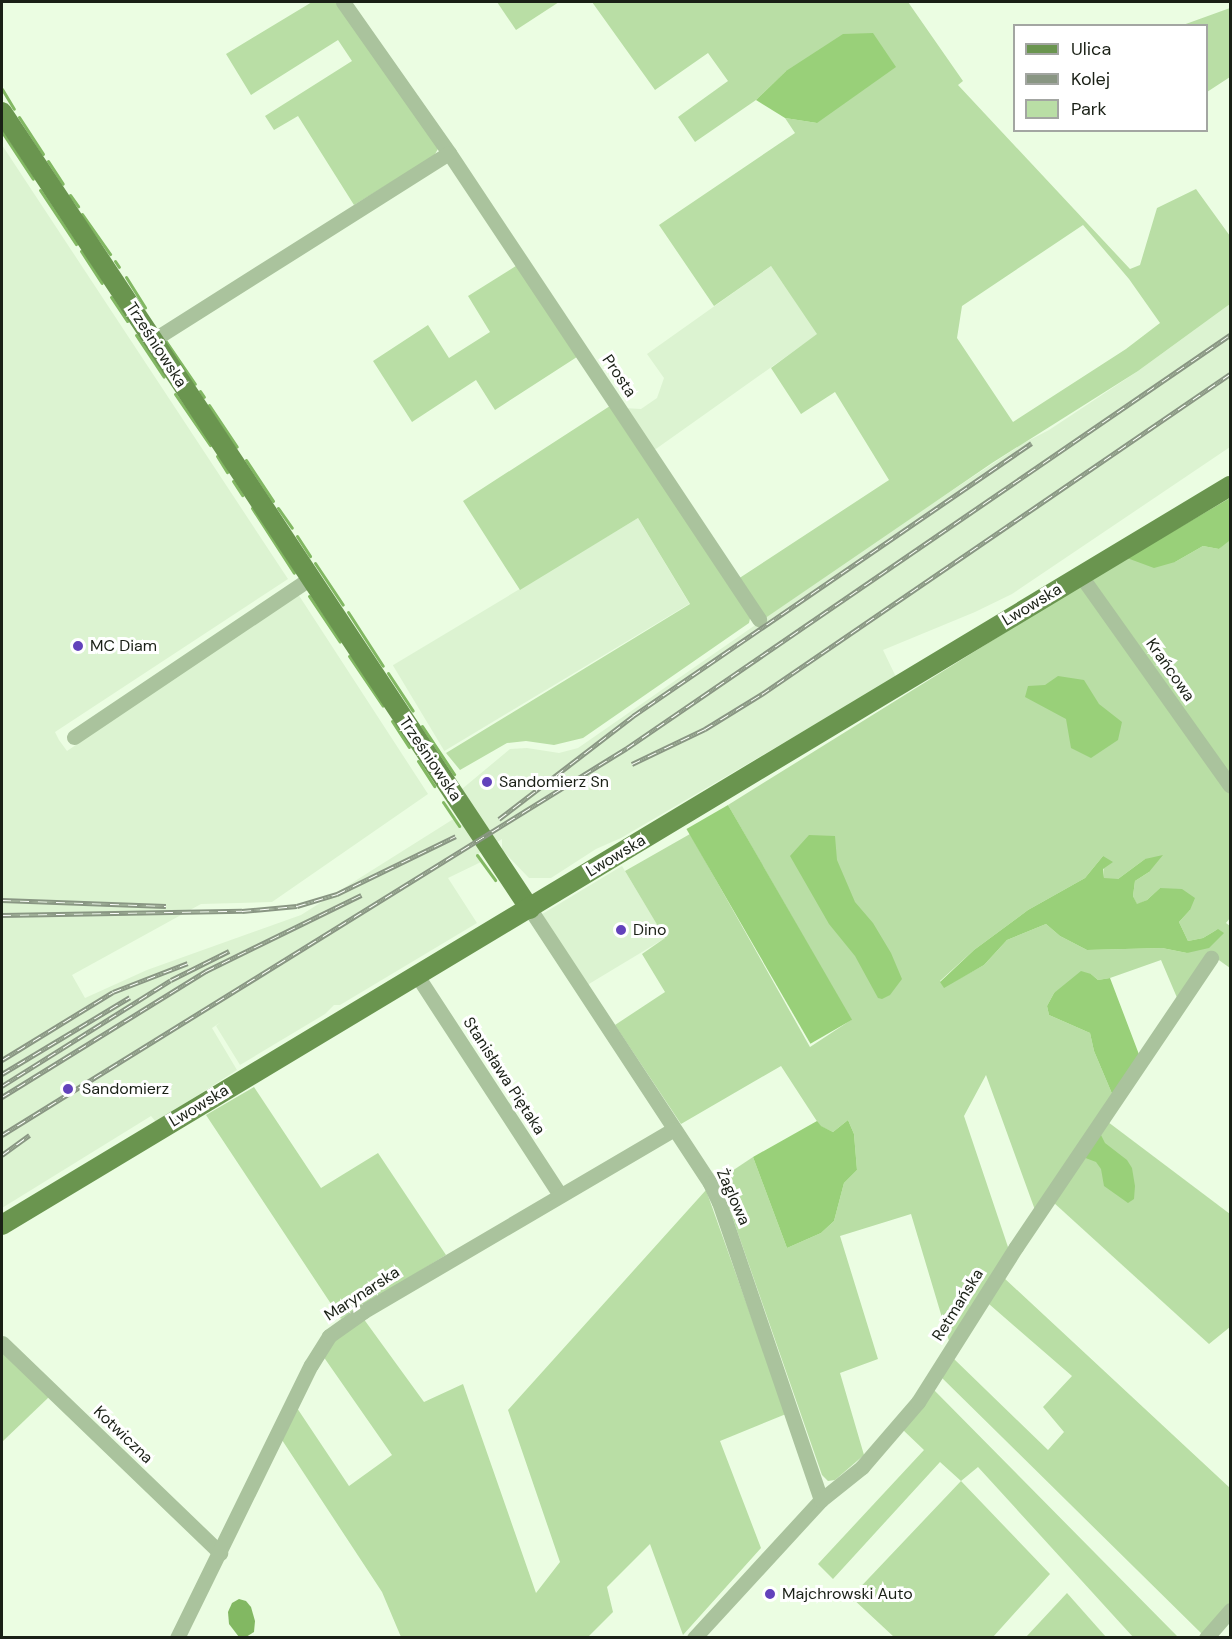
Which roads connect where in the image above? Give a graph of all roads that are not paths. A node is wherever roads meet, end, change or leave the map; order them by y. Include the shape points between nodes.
1 (343, 2) edge
2 (2, 112) edge
3 (450, 153) junction
4 (153, 340) junction
5 (1230, 486) edge
6 (1081, 576) junction
7 (310, 578) junction
8 (759, 619) dead end
9 (74, 736) dead end
10 (1230, 786) edge
11 (530, 909) junction
12 (1211, 958) dead end
13 (418, 977) junction
14 (674, 1129) junction
15 (560, 1195) junction
16 (2, 1225) edge
17 (2, 1343) edge
18 (821, 1500) junction
19 (220, 1553) junction
20 (1230, 1610) edge
21 (705, 1626) junction
22 (177, 1638) edge
23 (694, 1638) edge
24 (717, 1638) edge
25 (1206, 1638) edge

1 - 3 street, Prosta
2 - 4 main road, Trześniowska
3 - 4 street
3 - 8 street, Prosta
4 - 7 main road, Trześniowska
5 - 6 main road, Lwowska
6 - 10 street, Krańcowa
6 - 11 main road, Lwowska
7 - 9 street
7 - 11 main road, Trześniowska
11 - 13 main road, Lwowska
11 - 14 street, Żaglowa
12 - 18 street, Retmańska via 1016,1247 918,1402 862,1467
13 - 15 street, Stanisława Piętaka
13 - 16 main road, Lwowska
14 - 15 street, Marynarska
14 - 18 street, Żaglowa via 719,1202
15 - 19 street, Marynarska via 364,1311 329,1336 311,1365
17 - 19 street, Kotwiczna
18 - 21 street, Retmańska
19 - 22 street, Marynarska
20 - 25 street
21 - 23 street, Retmańska
21 - 24 street

